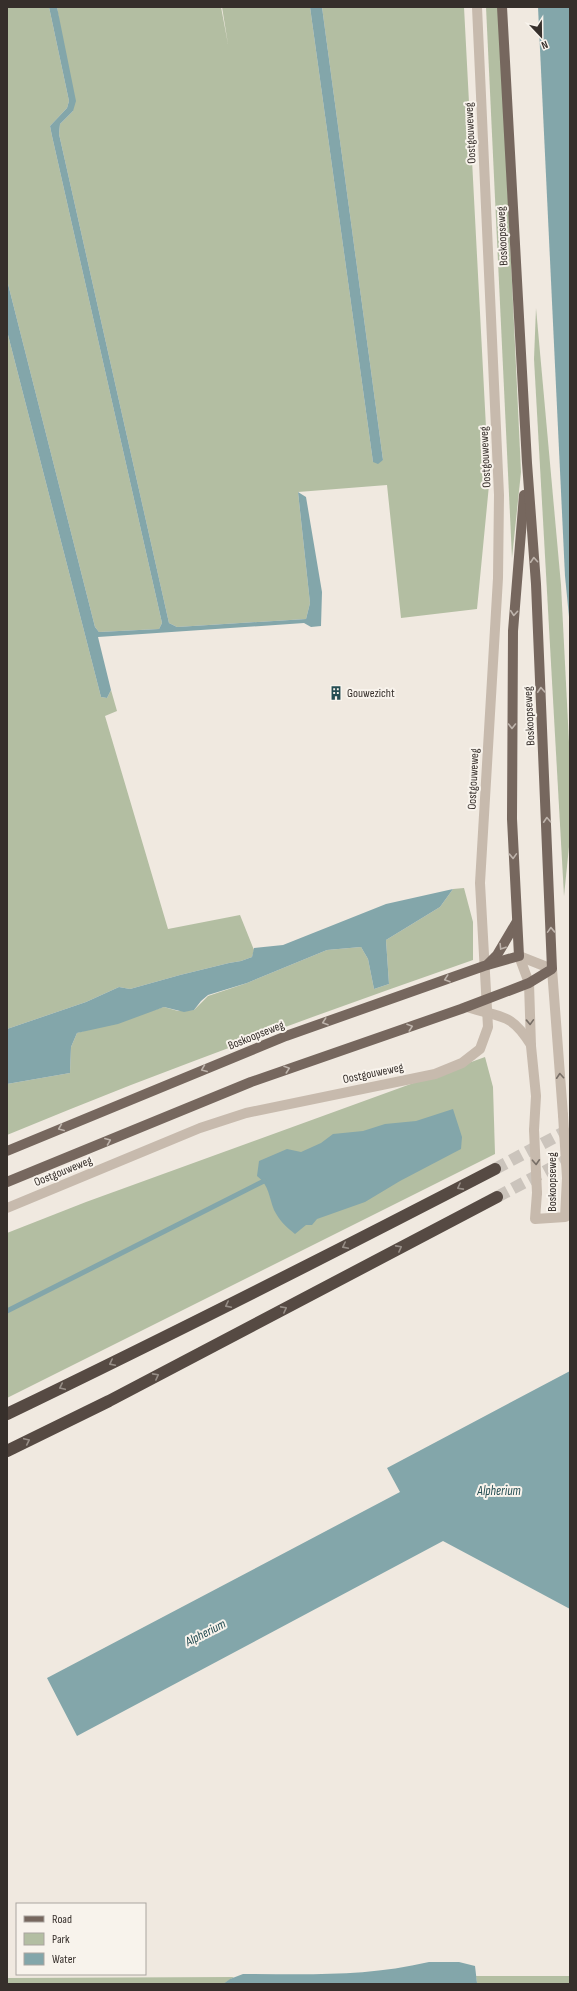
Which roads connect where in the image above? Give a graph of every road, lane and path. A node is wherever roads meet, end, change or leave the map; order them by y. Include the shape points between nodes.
1 (477, 7) edge
2 (502, 7) edge
3 (527, 463) junction
4 (516, 923) junction
5 (519, 956) junction
6 (484, 966) junction
7 (552, 969) junction
8 (529, 983) junction
9 (487, 999) junction
10 (467, 1007) junction
11 (487, 1014) junction
12 (531, 1046) junction
13 (7, 1151) edge
14 (495, 1169) tunnel mouth
15 (7, 1182) edge
16 (497, 1197) tunnel mouth
17 (7, 1208) edge
18 (7, 1414) edge
19 (7, 1451) edge

1 - 6 street, Oostgouweweg via 499,495 498,578 480,884
2 - 3 main road, Boskoopseweg
3 -> 4 main road, Boskoopseweg via 513,631 512,819
7 -> 3 main road, Boskoopseweg via 536,600
4 - 5 main road, Boskoopseweg
4 -> 6 main road via 497,955
5 - 6 main road, Boskoopseweg
5 - 7 street
5 - 8 street, Boskoopseweg
6 - 9 street, Oostgouweweg
6 -> 13 main road, Boskoopseweg via 286,1036
7 - 8 main road
12 -> 7 street, Boskoopseweg, bridge via 536,1096 535,1219 565,1217 563,1115
8 - 9 main road
8 -> 12 street, Boskoopseweg
9 - 10 main road
9 - 11 street, Oostgouweweg
10 - 11 street, Boskoopseweg
15 -> 10 main road via 251,1082
11 - 12 street, Boskoopseweg via 506,1018 514,1023
11 - 17 street, Oostgouweweg via 488,1027 480,1049 462,1063 435,1074 246,1113 200,1128
14 -> 18 highway
19 -> 16 highway via 109,1401

